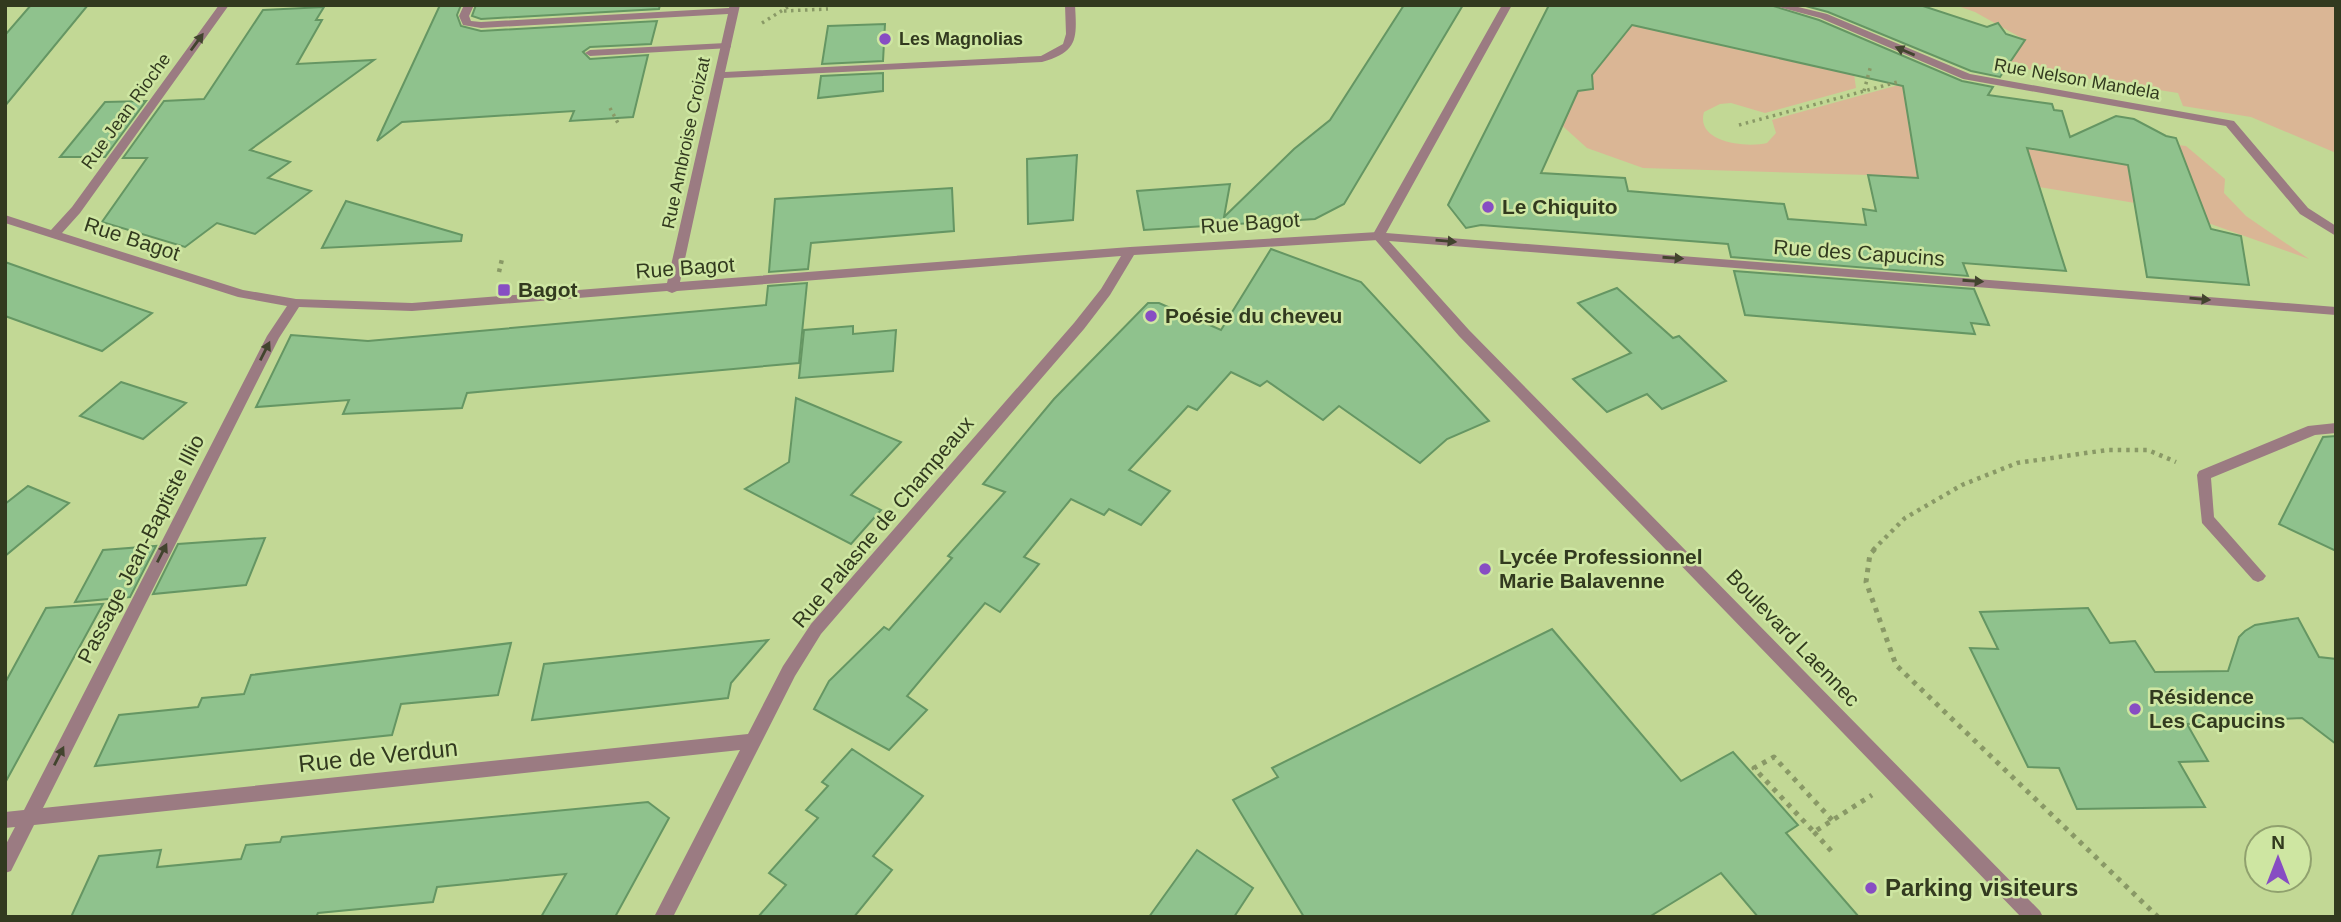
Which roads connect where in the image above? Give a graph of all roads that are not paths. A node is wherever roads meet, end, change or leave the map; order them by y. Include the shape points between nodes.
1 (224, 5) edge
2 (468, 5) edge
3 (1070, 5) edge
4 (1507, 5) edge
5 (1777, 5) edge
6 (734, 8) edge
7 (726, 46) junction
8 (590, 53) dead end
9 (719, 75) junction
10 (5, 219) edge
11 (2336, 232) edge
12 (54, 234) junction
13 (1378, 236) junction
14 (1129, 251) junction
15 (672, 289) junction
16 (296, 303) junction
17 (2336, 311) edge
18 (2336, 428) edge
19 (2258, 576) dead end
20 (755, 741) junction
21 (29, 817) junction
22 (5, 820) edge
23 (5, 865) edge
24 (663, 917) edge
25 (2034, 917) edge

12 -> 1 street, Rue Jean Rioche
2 - 6 street via 467,23 481,25
3 - 9 street via 1072,41 1064,52 1042,59
4 - 13 street
11 -> 5 street, Rue Nelson Mandela via 2304,211 2230,123 1967,78 1823,16
6 - 7 street, Rue Ambroise Croizat
7 - 8 street
7 - 9 street, Rue Ambroise Croizat
9 - 15 street, Rue Ambroise Croizat
10 - 12 street, Rue Bagot
12 - 16 street, Rue Bagot via 242,294
13 - 14 street, Rue Bagot
13 -> 17 street, Rue des Capucins
13 - 25 street, Boulevard Laennec via 1464,333
14 - 15 street, Rue Bagot
14 - 20 street, Rue Palasne de Champeaux via 1106,292 1079,326 816,629 789,671
15 - 16 street, Rue Bagot via 412,307
21 -> 16 street, Passage Jean-Baptiste Illio via 273,336
18 - 19 street via 2313,430 2204,475 2207,519
20 - 21 street, Rue de Verdun
20 - 24 street, Rue Palasne de Champeaux
21 - 22 street, Rue de Verdun
21 - 23 street, Passage Jean-Baptiste Illio

